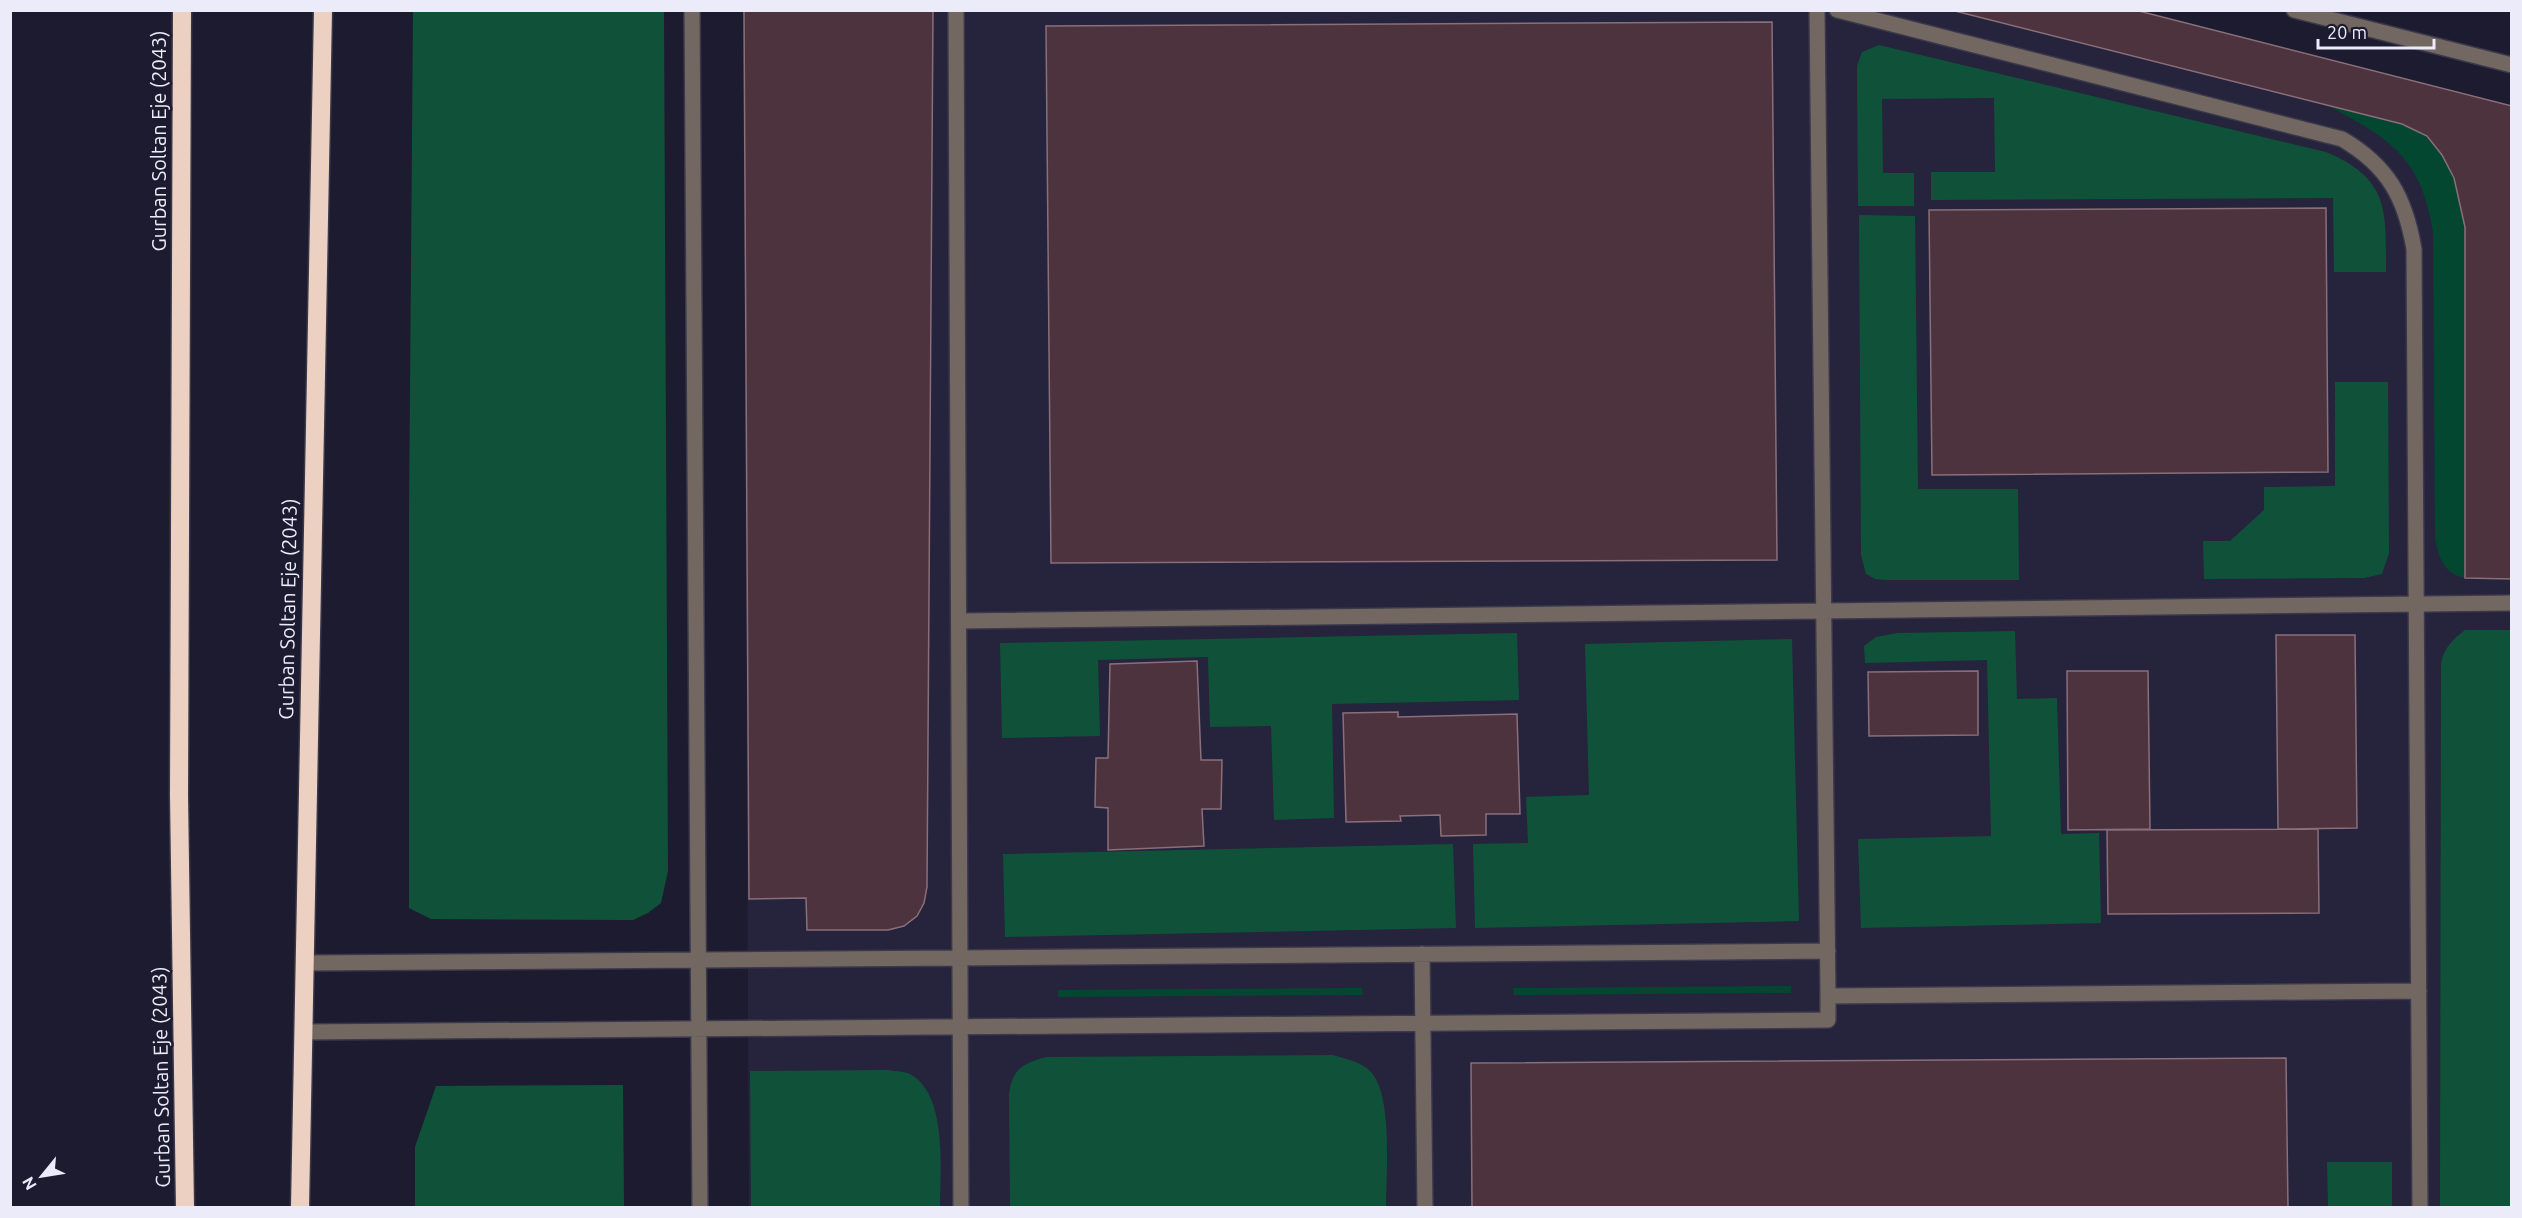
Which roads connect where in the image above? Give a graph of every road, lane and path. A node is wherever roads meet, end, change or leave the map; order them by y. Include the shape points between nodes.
1 (183, 10) edge
2 (323, 10) edge
3 (692, 10) edge
4 (956, 10) edge
5 (1817, 10) edge
6 (1837, 10) edge
7 (2294, 10) edge
8 (2511, 65) edge
9 (2511, 603) edge
10 (2416, 604) junction
11 (1824, 611) junction
12 (958, 621) junction
13 (1827, 951) junction
14 (1422, 954) junction
15 (960, 958) junction
16 (698, 960) junction
17 (304, 963) junction
18 (2419, 991) junction
19 (1828, 996) junction
20 (1423, 1024) junction
21 (960, 1027) junction
22 (699, 1029) junction
23 (303, 1032) junction
24 (185, 1208) edge
25 (300, 1208) edge
26 (700, 1208) edge
27 (961, 1208) edge
28 (1425, 1208) edge
29 (2420, 1208) edge

1 - 24 highway, Gurban Soltan Eje (2043) via 179,795
2 - 17 highway, Gurban Soltan Eje (2043)
3 - 16 lane
4 - 12 lane
5 - 11 lane
6 - 10 lane via 2342,139 2376,163 2402,201 2414,249
7 - 8 lane
9 - 10 lane
10 - 11 lane
10 - 18 lane
11 - 12 lane
11 - 13 lane
12 - 15 lane
13 - 14 lane
13 - 19 lane
14 - 15 lane
14 - 20 lane
15 - 16 lane
15 - 21 lane
16 - 17 lane
16 - 22 lane
17 - 23 highway, Gurban Soltan Eje (2043)
18 - 19 lane
18 - 29 lane
19 - 20 lane via 1828,1020
20 - 21 lane
20 - 28 lane
21 - 22 lane
21 - 27 lane
22 - 23 lane
22 - 26 lane
23 - 25 highway, Gurban Soltan Eje (2043)

